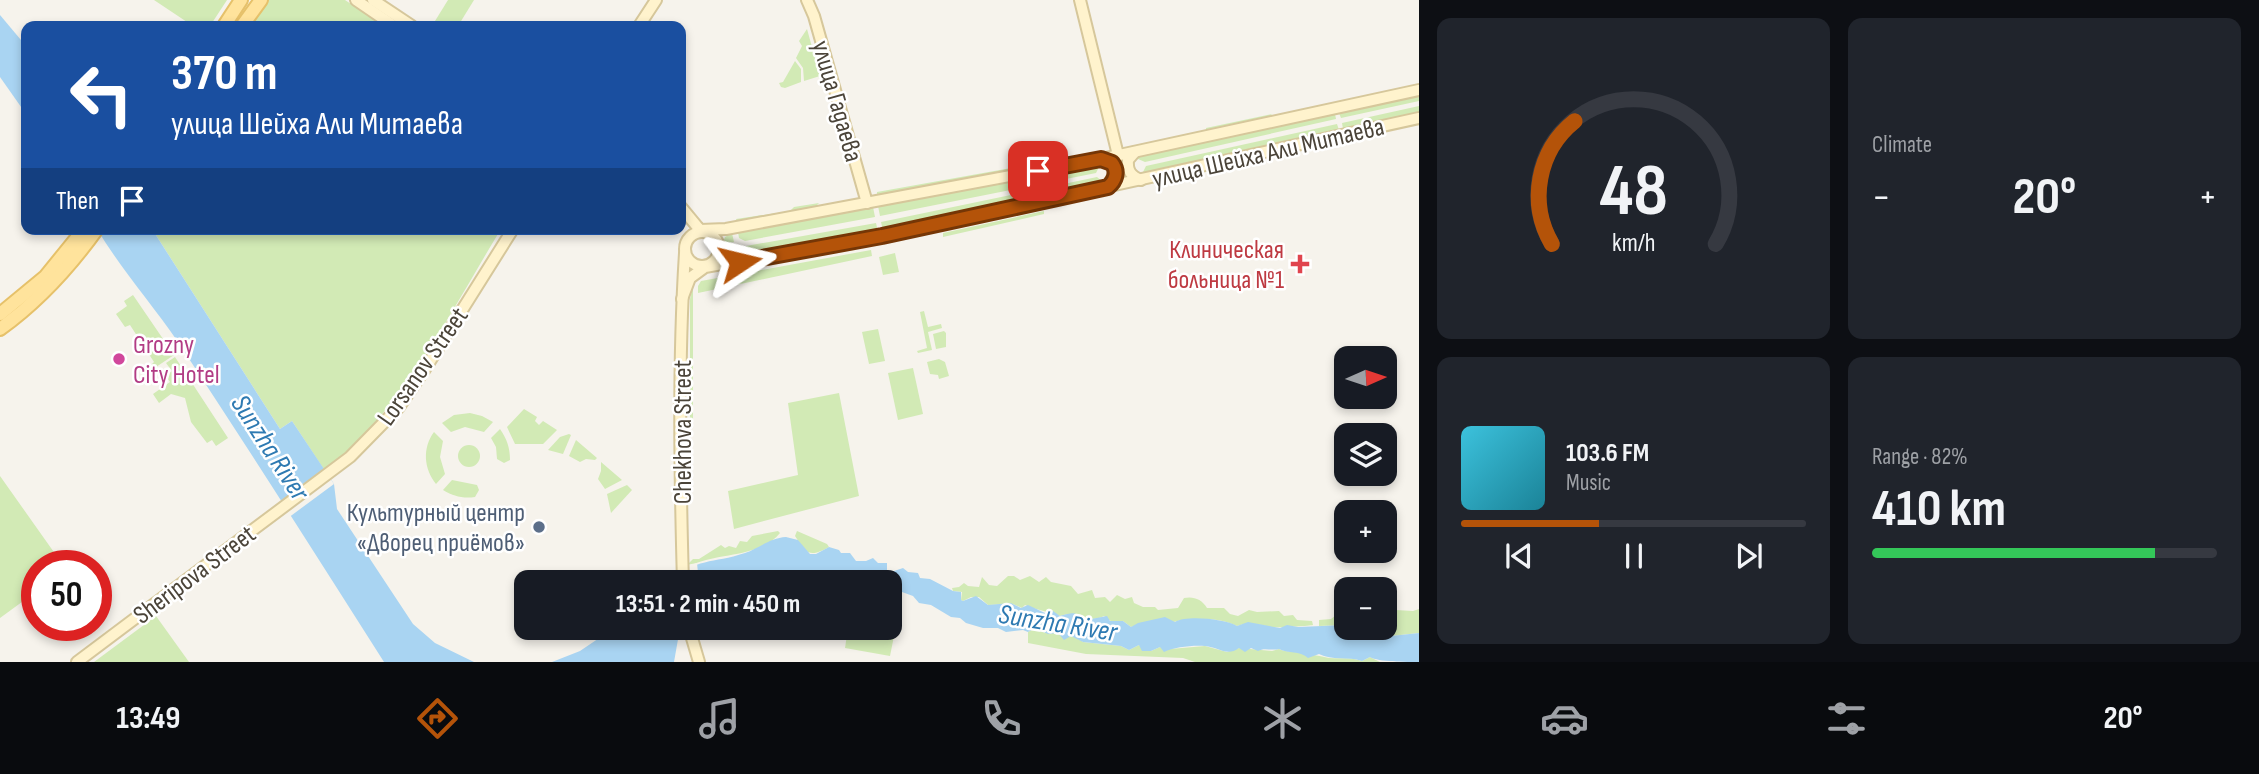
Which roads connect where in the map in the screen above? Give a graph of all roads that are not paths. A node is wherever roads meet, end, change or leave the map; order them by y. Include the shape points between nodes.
1 (241, 0) edge
2 (261, 0) edge
3 (356, 0) edge
4 (373, 0) edge
5 (656, 0) edge
6 (807, 0) edge
7 (1080, 0) edge
8 (227, 21) edge
9 (246, 21) edge
10 (387, 21) edge
11 (404, 21) edge
12 (642, 21) edge
13 (1419, 90) edge
14 (1419, 118) edge
15 (1135, 152) junction
16 (1118, 155) junction
17 (1101, 159) junction
18 (1141, 180) junction
19 (1108, 187) junction
20 (867, 203) junction
21 (686, 214) edge
22 (704, 232) junction
23 (88, 235) edge
24 (89, 235) edge
25 (509, 235) edge
26 (683, 235) edge
27 (685, 250) junction
28 (705, 267) junction
29 (682, 299) junction
30 (0, 314) edge
31 (0, 330) edge
32 (279, 511) joint
33 (683, 570) edge
34 (693, 640) edge
35 (698, 657) edge
36 (77, 662) edge

1 - 8 main road
2 - 9 main road
3 - 10 main road
4 - 11 main road
5 - 12 main road
6 - 20 main road, улица Гадаева
7 - 16 main road
13 - 15 main road, улица Шейха Али Митаева
14 - 18 main road, улица Шейха Али Митаева
15 - 16 main road, улица Шейха Али Митаева
15 - 18 main road via 1128,169
16 - 17 main road, улица Шейха Али Митаева
17 - 19 main road via 1115,166 1116,177
17 - 20 main road, улица Шейха Али Митаева
18 - 19 main road, улица Шейха Али Митаева
19 - 28 main road, улица Шейха Али Митаева via 882,236
20 - 22 main road, улица Шейха Али Митаева
21 - 22 main road
22 - 27 main road via 691,235
22 - 28 main road via 715,237 719,247 715,261
23 - 30 main road
24 - 31 main road via 37,301
25 - 32 main road, Lorsanov Street via 399,407 350,457
26 - 27 main road, Chekhova Street
27 - 28 main road via 695,265
27 - 29 main road, Chekhova Street
28 - 29 main road via 690,278
29 - 33 main road, Chekhova Street
32 - 36 main road, Sheripova Street
34 - 35 main road

